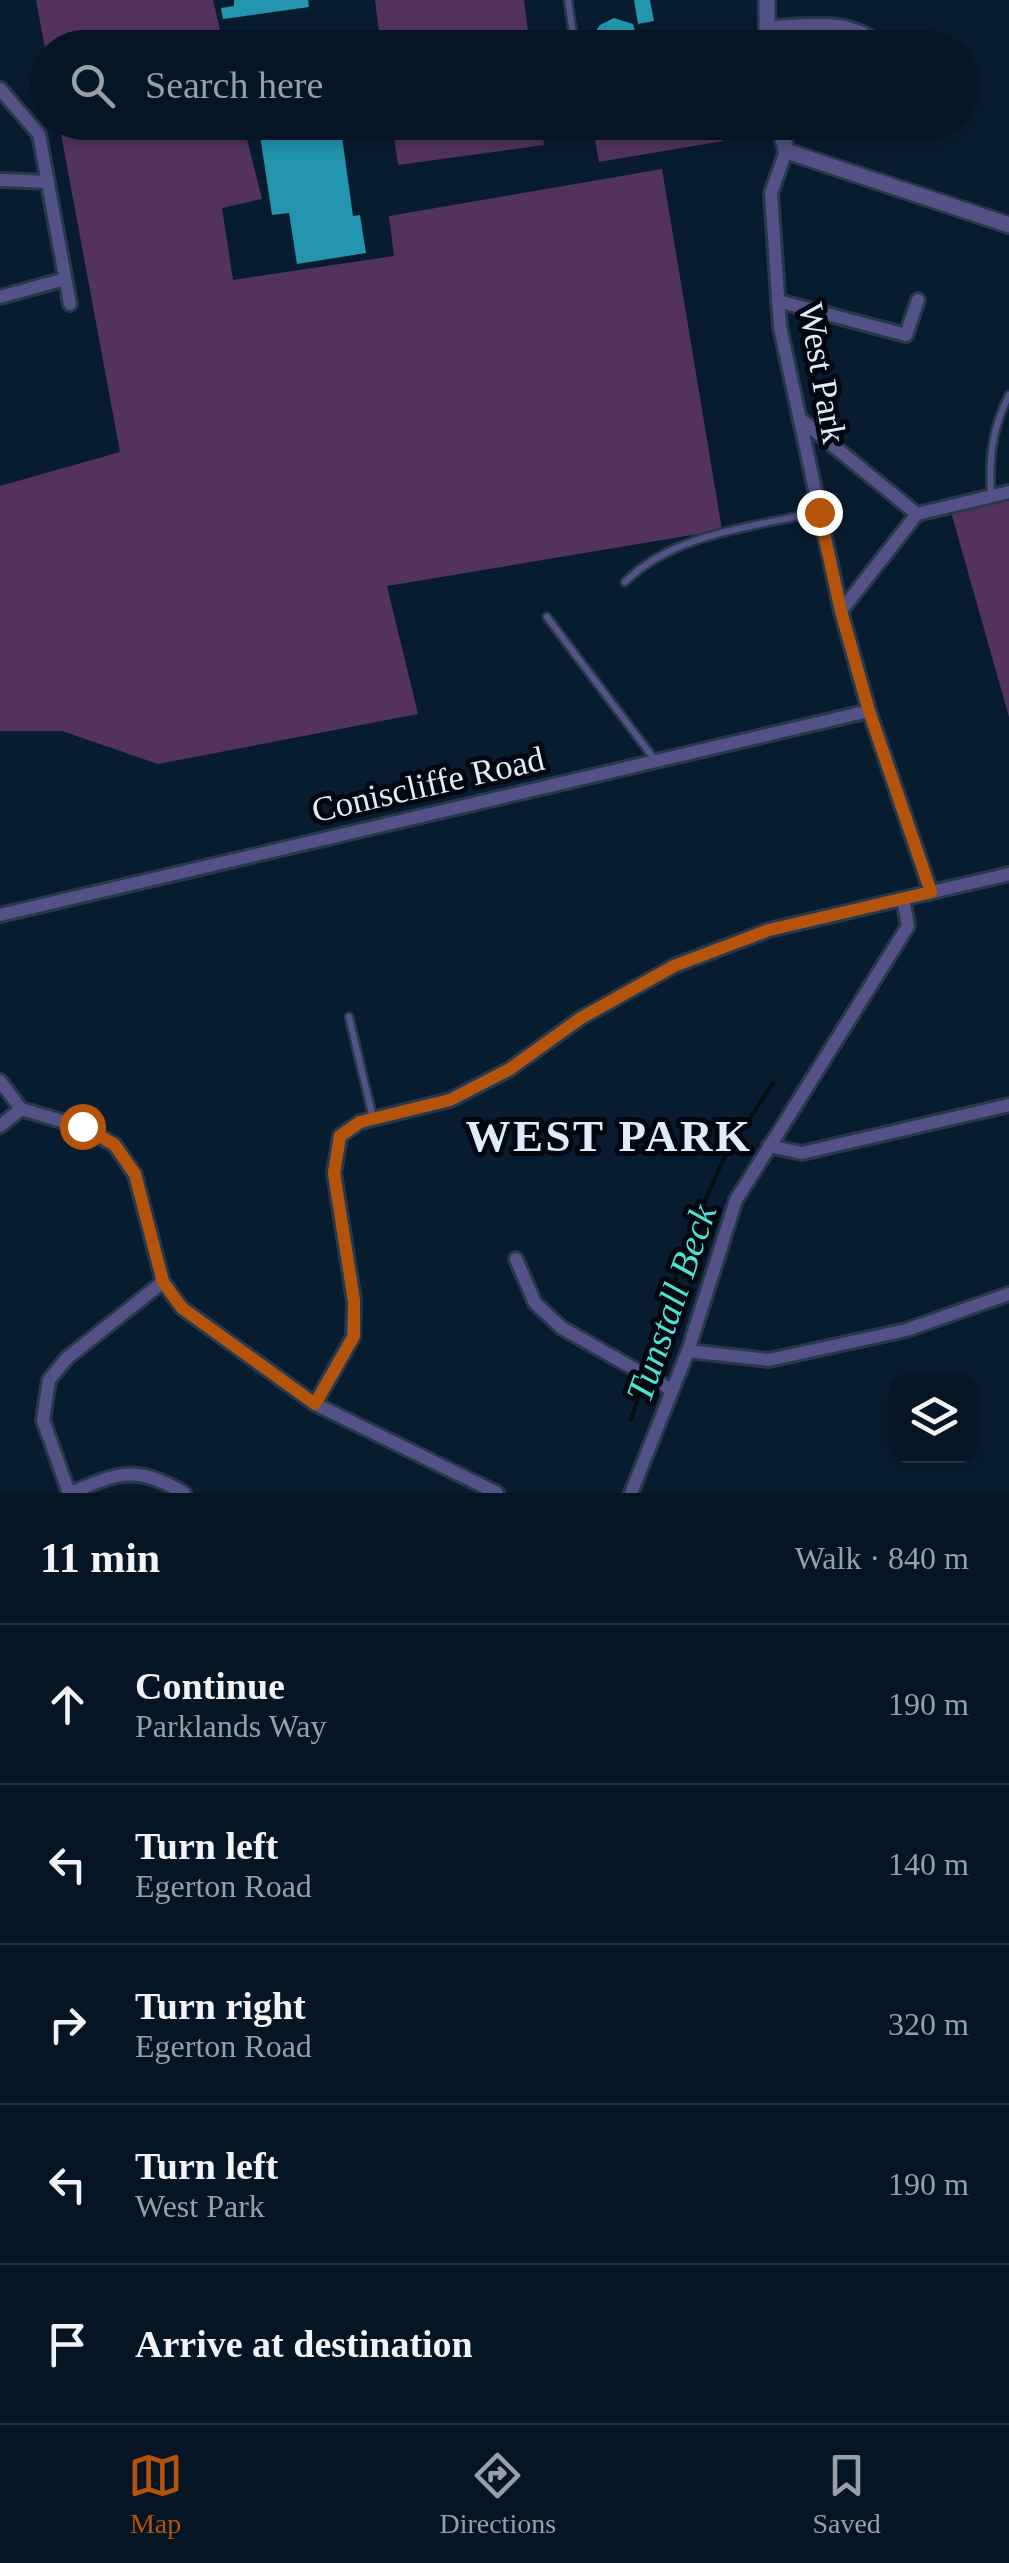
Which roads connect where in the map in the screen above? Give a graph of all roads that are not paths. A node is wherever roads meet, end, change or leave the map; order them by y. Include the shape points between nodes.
1 (568, 0) edge
2 (768, 0) edge
3 (768, 27) junction
4 (572, 30) edge
5 (768, 30) edge
6 (857, 30) edge
7 (0, 89) edge
8 (30, 123) edge
9 (41, 140) edge
10 (783, 140) edge
11 (786, 151) junction
12 (0, 180) edge
13 (48, 182) junction
14 (1009, 225) edge
15 (65, 279) junction
16 (0, 297) edge
17 (918, 300) dead end
18 (778, 301) junction
19 (70, 304) dead end
20 (1009, 395) edge
21 (799, 418) junction
22 (1009, 492) edge
23 (992, 496) junction
24 (819, 512) junction
25 (917, 514) junction
26 (625, 582) dead end
27 (841, 611) junction
28 (547, 617) dead end
29 (869, 711) junction
30 (656, 761) junction
31 (1009, 874) edge
32 (931, 892) junction
33 (903, 899) junction
34 (0, 915) edge
35 (349, 1017) dead end
36 (0, 1081) edge
37 (1009, 1105) edge
38 (21, 1109) junction
39 (373, 1119) junction
40 (0, 1126) edge
41 (769, 1146) junction
42 (516, 1259) dead end
43 (163, 1282) junction
44 (1009, 1294) edge
45 (688, 1351) junction
46 (672, 1390) junction
47 (315, 1404) junction
48 (70, 1493) edge
49 (184, 1493) edge
50 (496, 1493) edge
51 (632, 1493) edge

1 - 4 lane
2 - 3 street
3 - 5 street
3 - 6 street
7 - 8 street
9 - 13 street
10 - 11 street
11 - 14 street
11 - 18 street, West Park via 771,194
12 - 13 street
13 - 15 street
15 - 16 street
15 - 19 street
17 - 18 street via 906,335
18 - 21 street, West Park
20 - 23 lane via 993,430
21 - 24 street, West Park
21 - 25 street
22 - 23 street
23 - 25 street
24 - 26 lane via 666,551
24 - 27 street, West Park
25 - 27 street
27 - 29 street, West Park
28 - 30 lane
29 - 30 street, Coniscliffe Road
29 - 32 street, West Park
30 - 34 street, Coniscliffe Road
31 - 32 street
32 - 33 street
33 - 39 street via 769,930 674,966 450,1100
33 - 41 street via 908,926
35 - 39 lane
36 - 38 street
37 - 41 street via 802,1153
38 - 40 street
38 - 43 street via 82,1126 114,1144 135,1174
39 - 47 street via 340,1136 334,1173 354,1336
41 - 45 street via 736,1200
42 - 46 street via 535,1303 562,1328
43 - 47 street via 182,1308
43 - 48 street via 49,1380 43,1420
44 - 45 street via 906,1330 769,1360
45 - 46 street
46 - 51 street
47 - 50 street
48 - 49 street via 115,1474 140,1474

